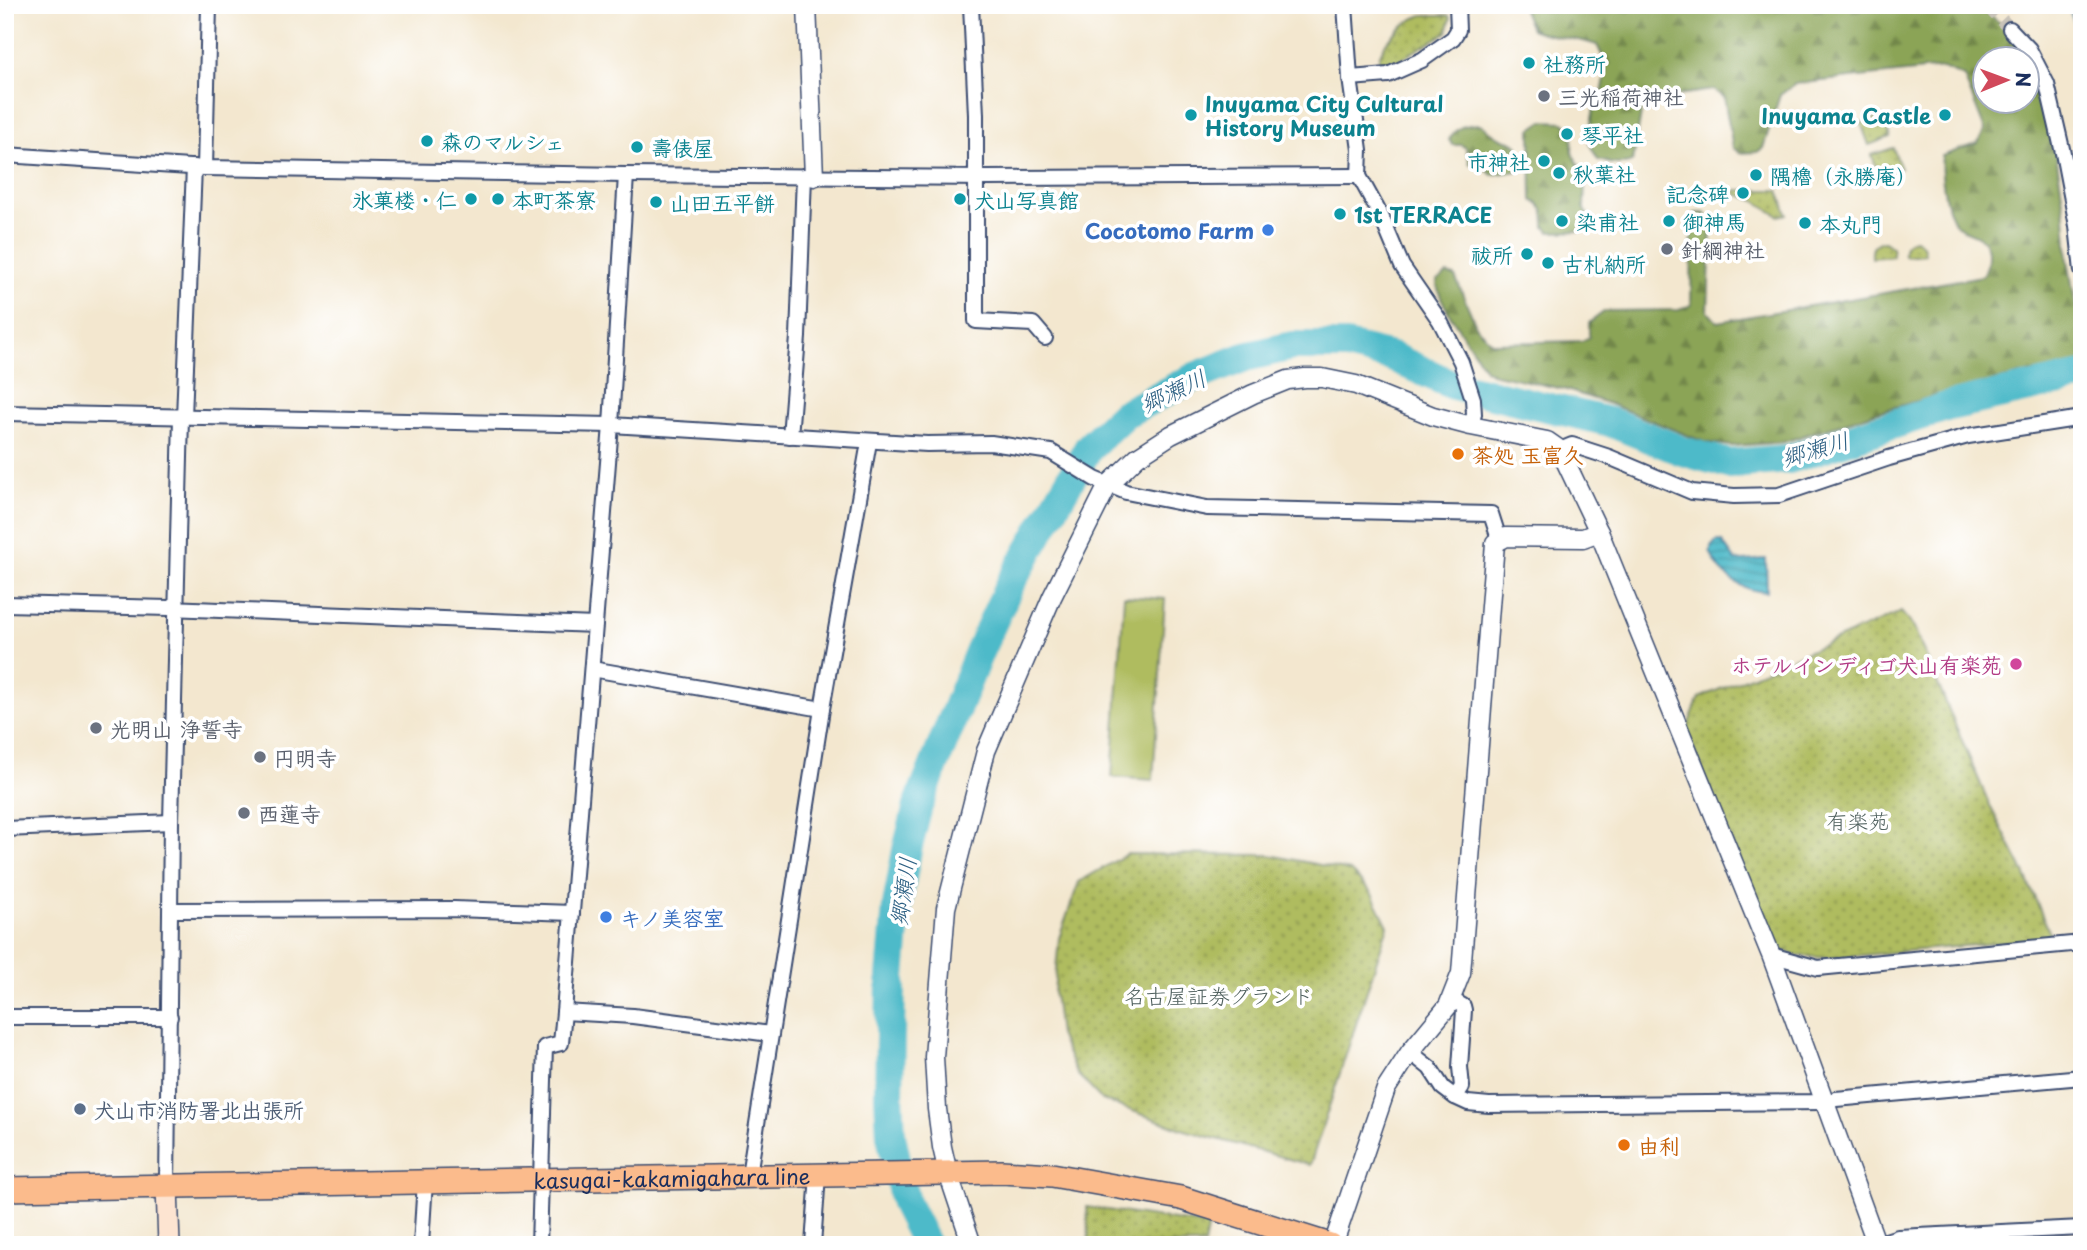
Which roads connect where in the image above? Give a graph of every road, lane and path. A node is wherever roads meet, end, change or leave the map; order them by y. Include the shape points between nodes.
1 (209, 5) edge
2 (807, 5) edge
3 (971, 5) edge
4 (1345, 5) edge
5 (1457, 5) edge
6 (2010, 29) tunnel mouth
7 (1350, 78) junction
8 (5, 155) edge
9 (200, 167) junction
10 (626, 175) junction
11 (1359, 176) junction
12 (809, 177) junction
13 (976, 177) junction
14 (2082, 271) edge
15 (1045, 338) dead end
16 (5, 412) edge
17 (182, 417) junction
18 (2082, 418) edge
19 (611, 425) junction
20 (1471, 426) junction
21 (790, 436) junction
22 (869, 442) junction
23 (1560, 450) junction
24 (1101, 482) junction
25 (1599, 532) junction
26 (1499, 539) junction
27 (5, 604) edge
28 (177, 608) junction
29 (595, 625) junction
30 (592, 669) junction
31 (822, 709) junction
32 (171, 822) junction
33 (5, 829) edge
34 (171, 910) junction
35 (572, 914) junction
36 (2082, 943) edge
37 (1771, 955) junction
38 (1451, 999) junction
39 (564, 1013) junction
40 (5, 1017) edge
41 (170, 1017) junction
42 (770, 1034) junction
43 (1410, 1052) junction
44 (2082, 1077) edge
45 (1455, 1097) junction
46 (1825, 1102) junction
47 (937, 1173) junction
48 (818, 1174) junction
49 (749, 1175) junction
50 (540, 1179) junction
51 (425, 1181) junction
52 (167, 1186) junction
53 (5, 1189) edge
54 (2082, 1228) edge
55 (1877, 1244) edge
56 (169, 1245) edge
57 (421, 1245) edge
58 (539, 1245) edge
59 (813, 1245) edge
60 (972, 1245) edge
61 (1332, 1245) edge

1 - 9 street
2 - 12 street
3 - 13 street
4 - 7 street
5 - 7 street via 1458,30 1453,38 1422,60 1388,75
6 - 14 street via 2029,49 2047,84
7 - 11 street
8 - 9 street
9 - 10 street
9 - 17 street
10 - 12 street
10 - 19 street
11 - 13 street
11 - 20 street via 1402,266 1440,321 1461,362 1473,399
12 - 13 street
12 - 21 street
13 - 15 street via 976,321 1033,324
16 - 17 street
17 - 19 street
17 - 28 street
18 - 23 street via 1968,436 1779,495 1692,492 1572,445
19 - 21 street
19 - 29 street
20 - 23 street via 1547,441
20 - 24 street via 1356,385 1322,378 1288,380 1171,435
21 - 22 street
22 - 24 street via 991,443 1051,452
22 - 31 street
23 - 25 street
24 - 26 street via 1151,499 1207,508 1491,514
24 - 47 street via 986,751 946,908 934,1057
25 - 26 street via 1583,538
25 - 37 street
26 - 38 street via 1493,550 1464,953
27 - 28 street
28 - 29 street
28 - 32 street
29 - 30 street
30 - 31 street
30 - 35 street
31 - 42 street
32 - 33 street
32 - 34 street
34 - 35 street via 454,909
34 - 41 street
35 - 39 street
36 - 37 street via 1818,968
37 - 46 street
38 - 43 street
38 - 45 street via 1464,1010 1462,1087
39 - 42 street via 633,1016
39 - 50 street via 561,1043 545,1047
40 - 41 street
41 - 52 street
42 - 49 street
43 - 45 street
43 - 61 street via 1377,1111
44 - 46 street
45 - 46 street via 1489,1105
46 - 55 street
47 - 48 main road, kasugai-kakamigahara line
47 - 60 street
47 - 61 main road, kasugai-kakamigahara line via 1052,1175 1141,1189
48 - 49 main road, kasugai-kakamigahara line
48 - 59 street
49 - 50 main road, kasugai-kakamigahara line
50 - 51 main road, kasugai-kakamigahara line
50 - 58 street
51 - 52 main road, kasugai-kakamigahara line
51 - 57 street
52 - 53 main road, kasugai-kakamigahara line
52 - 56 main road
54 - 55 street via 1898,1237

